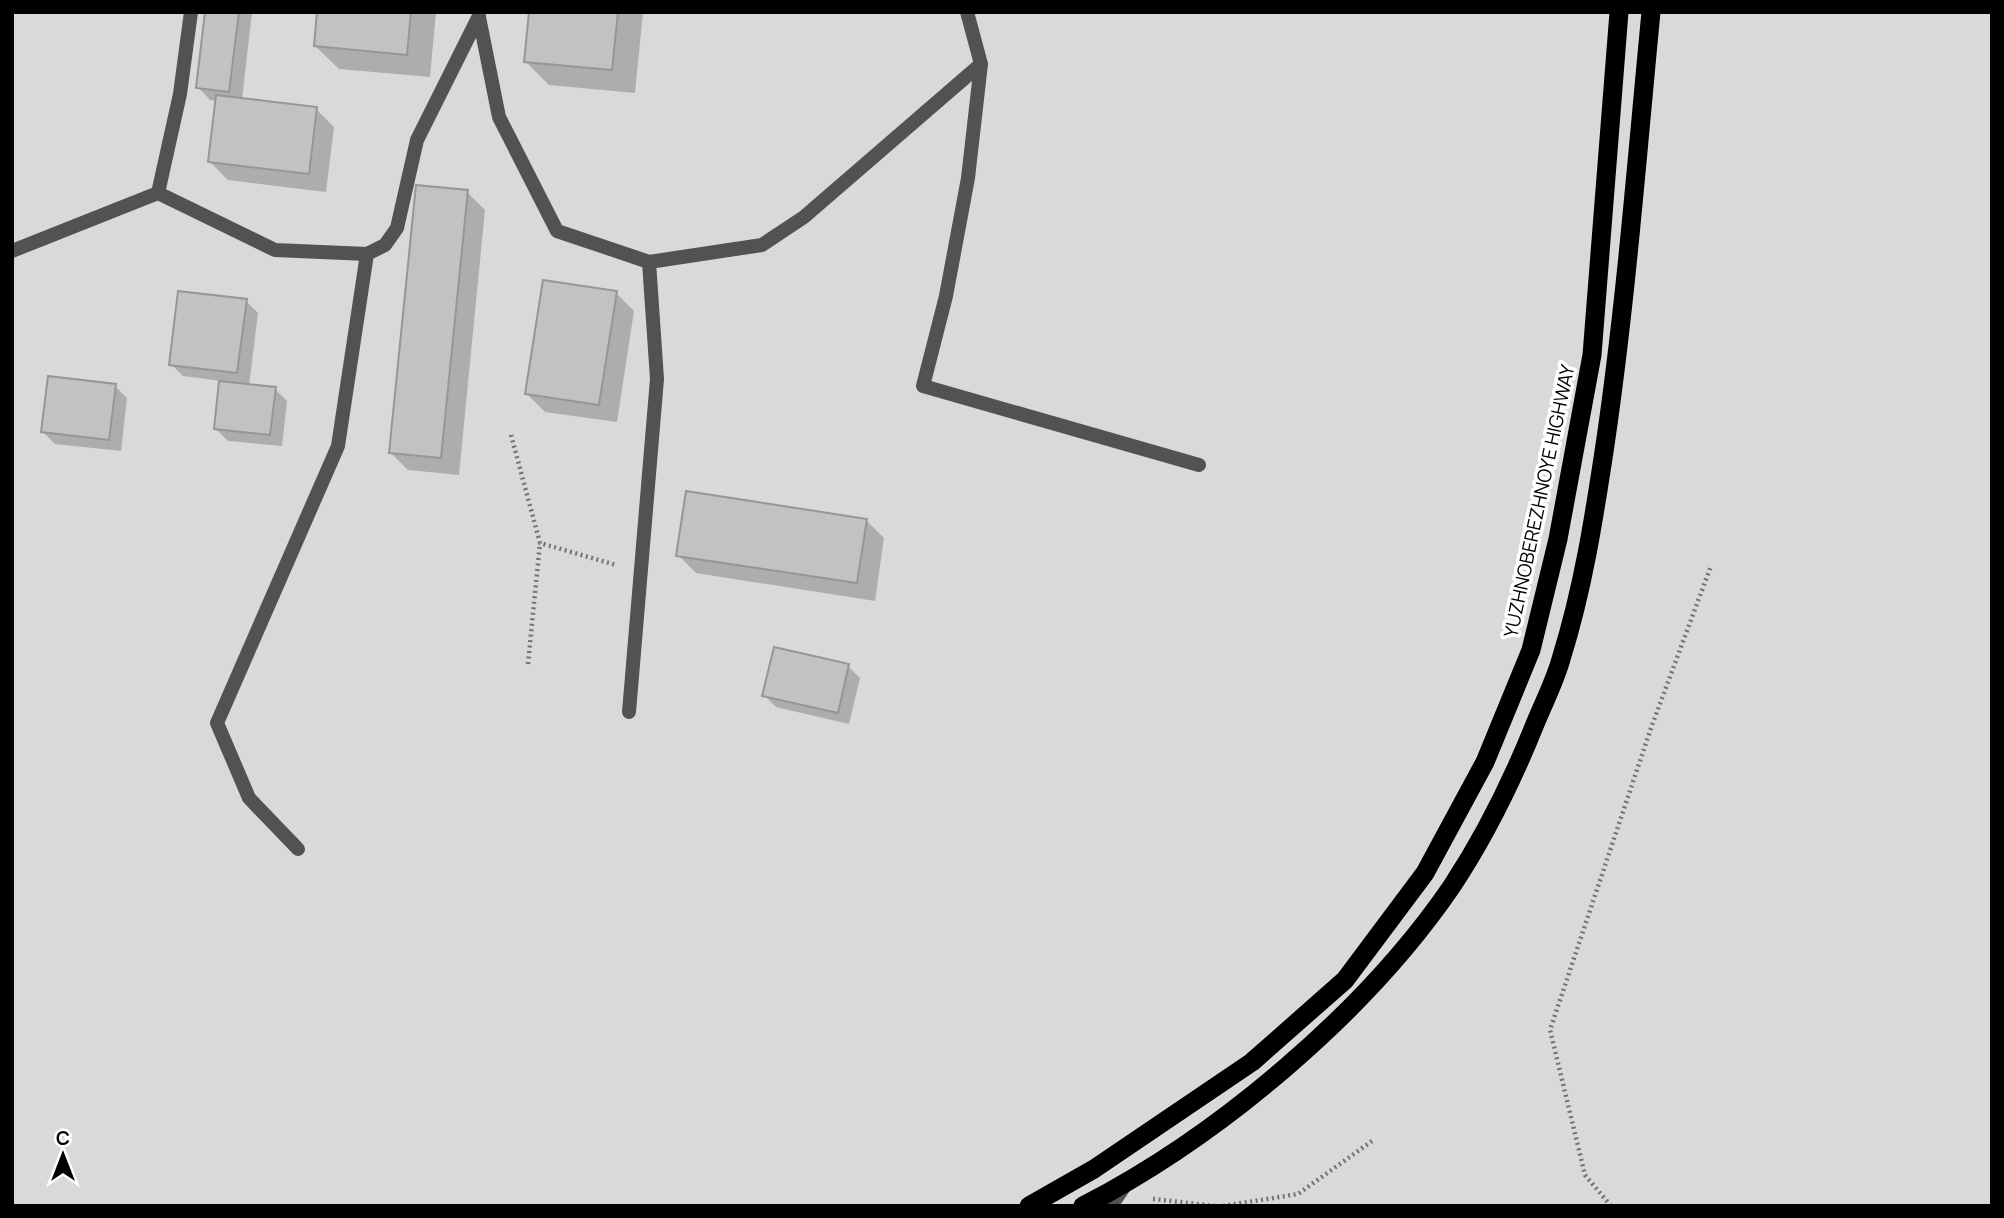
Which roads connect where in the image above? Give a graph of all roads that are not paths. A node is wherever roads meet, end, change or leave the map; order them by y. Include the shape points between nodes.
1 (191, 12) edge
2 (967, 12) edge
3 (1619, 12) edge
4 (1651, 12) edge
5 (479, 15) edge
6 (981, 64) junction
7 (158, 193) junction
8 (12, 251) edge
9 (367, 254) junction
10 (649, 262) junction
11 (1199, 465) dead end
12 (629, 712) dead end
13 (298, 849) dead end
14 (1118, 1195) edge
15 (1029, 1206) edge
16 (1083, 1206) edge

1 - 7 lane via 180,94
2 - 6 lane
3 - 15 highway, YUZHNOBEREZHNOYE HIGHWAY via 1592,355 1558,539 1531,650 1485,762 1425,873 1345,980 1252,1062 1094,1169
4 - 14 highway via 1616,367 1589,552 1561,661 1514,775 1452,886 1372,985 1284,1069
5 - 9 lane via 417,139 397,228 385,245
5 - 10 lane via 499,117 556,231
6 - 10 lane via 804,217 762,246
6 - 11 lane via 968,178 923,386
7 - 8 lane
7 - 9 lane via 275,250
9 - 13 lane via 338,446 217,723 249,798
10 - 12 lane via 657,379
14 - 16 highway

